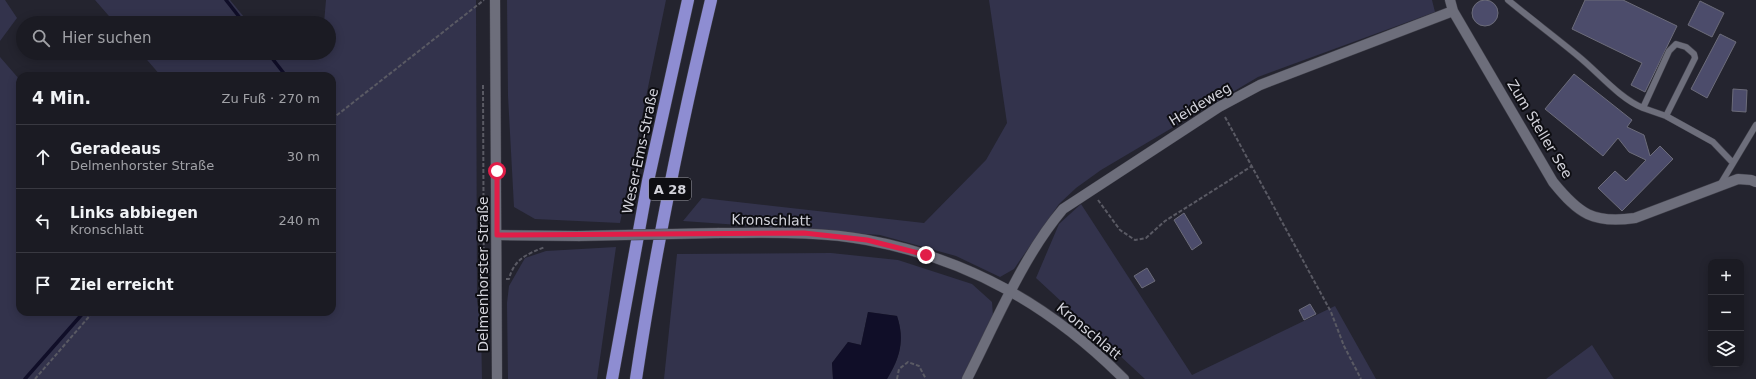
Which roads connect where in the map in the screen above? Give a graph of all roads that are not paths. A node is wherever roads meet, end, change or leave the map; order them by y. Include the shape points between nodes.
1 (495, 0) edge
2 (688, 0) edge
3 (711, 0) edge
4 (1508, 0) edge
5 (1450, 3) edge
6 (1643, 108) junction
7 (1666, 116) junction
8 (1756, 125) edge
9 (1733, 163) junction
10 (1756, 182) edge
11 (1720, 185) junction
12 (497, 235) junction
13 (1012, 291) junction
14 (497, 379) edge
15 (612, 379) edge
16 (636, 379) edge
17 (967, 379) edge
18 (1124, 379) edge

1 - 12 street, Delmenhorster Straße
2 - 15 highway, Weser-Ems-Straße / A 28 via 648,181
3 - 16 highway, A 28 via 678,148 644,323
4 - 6 lane via 1635,105
5 - 11 street, Zum Steller See via 1553,182 1570,202 1584,213 1596,218 1618,221 1636,218
5 - 13 street, Heideweg via 1260,85 1219,107 1091,190 1063,209 1046,229
6 - 7 lane
6 - 7 lane via 1672,46 1681,45 1694,54 1695,58
7 - 9 lane via 1714,142
8 - 9 lane
9 - 11 lane
10 - 11 street, Zum Steller See via 1738,179
12 - 13 street, Kronschlatt, bridge via 804,233 867,240 926,255 975,273
12 - 14 street, Delmenhorster Straße
13 - 17 street, Heideweg
13 - 18 street, Kronschlatt via 1049,314 1096,352

